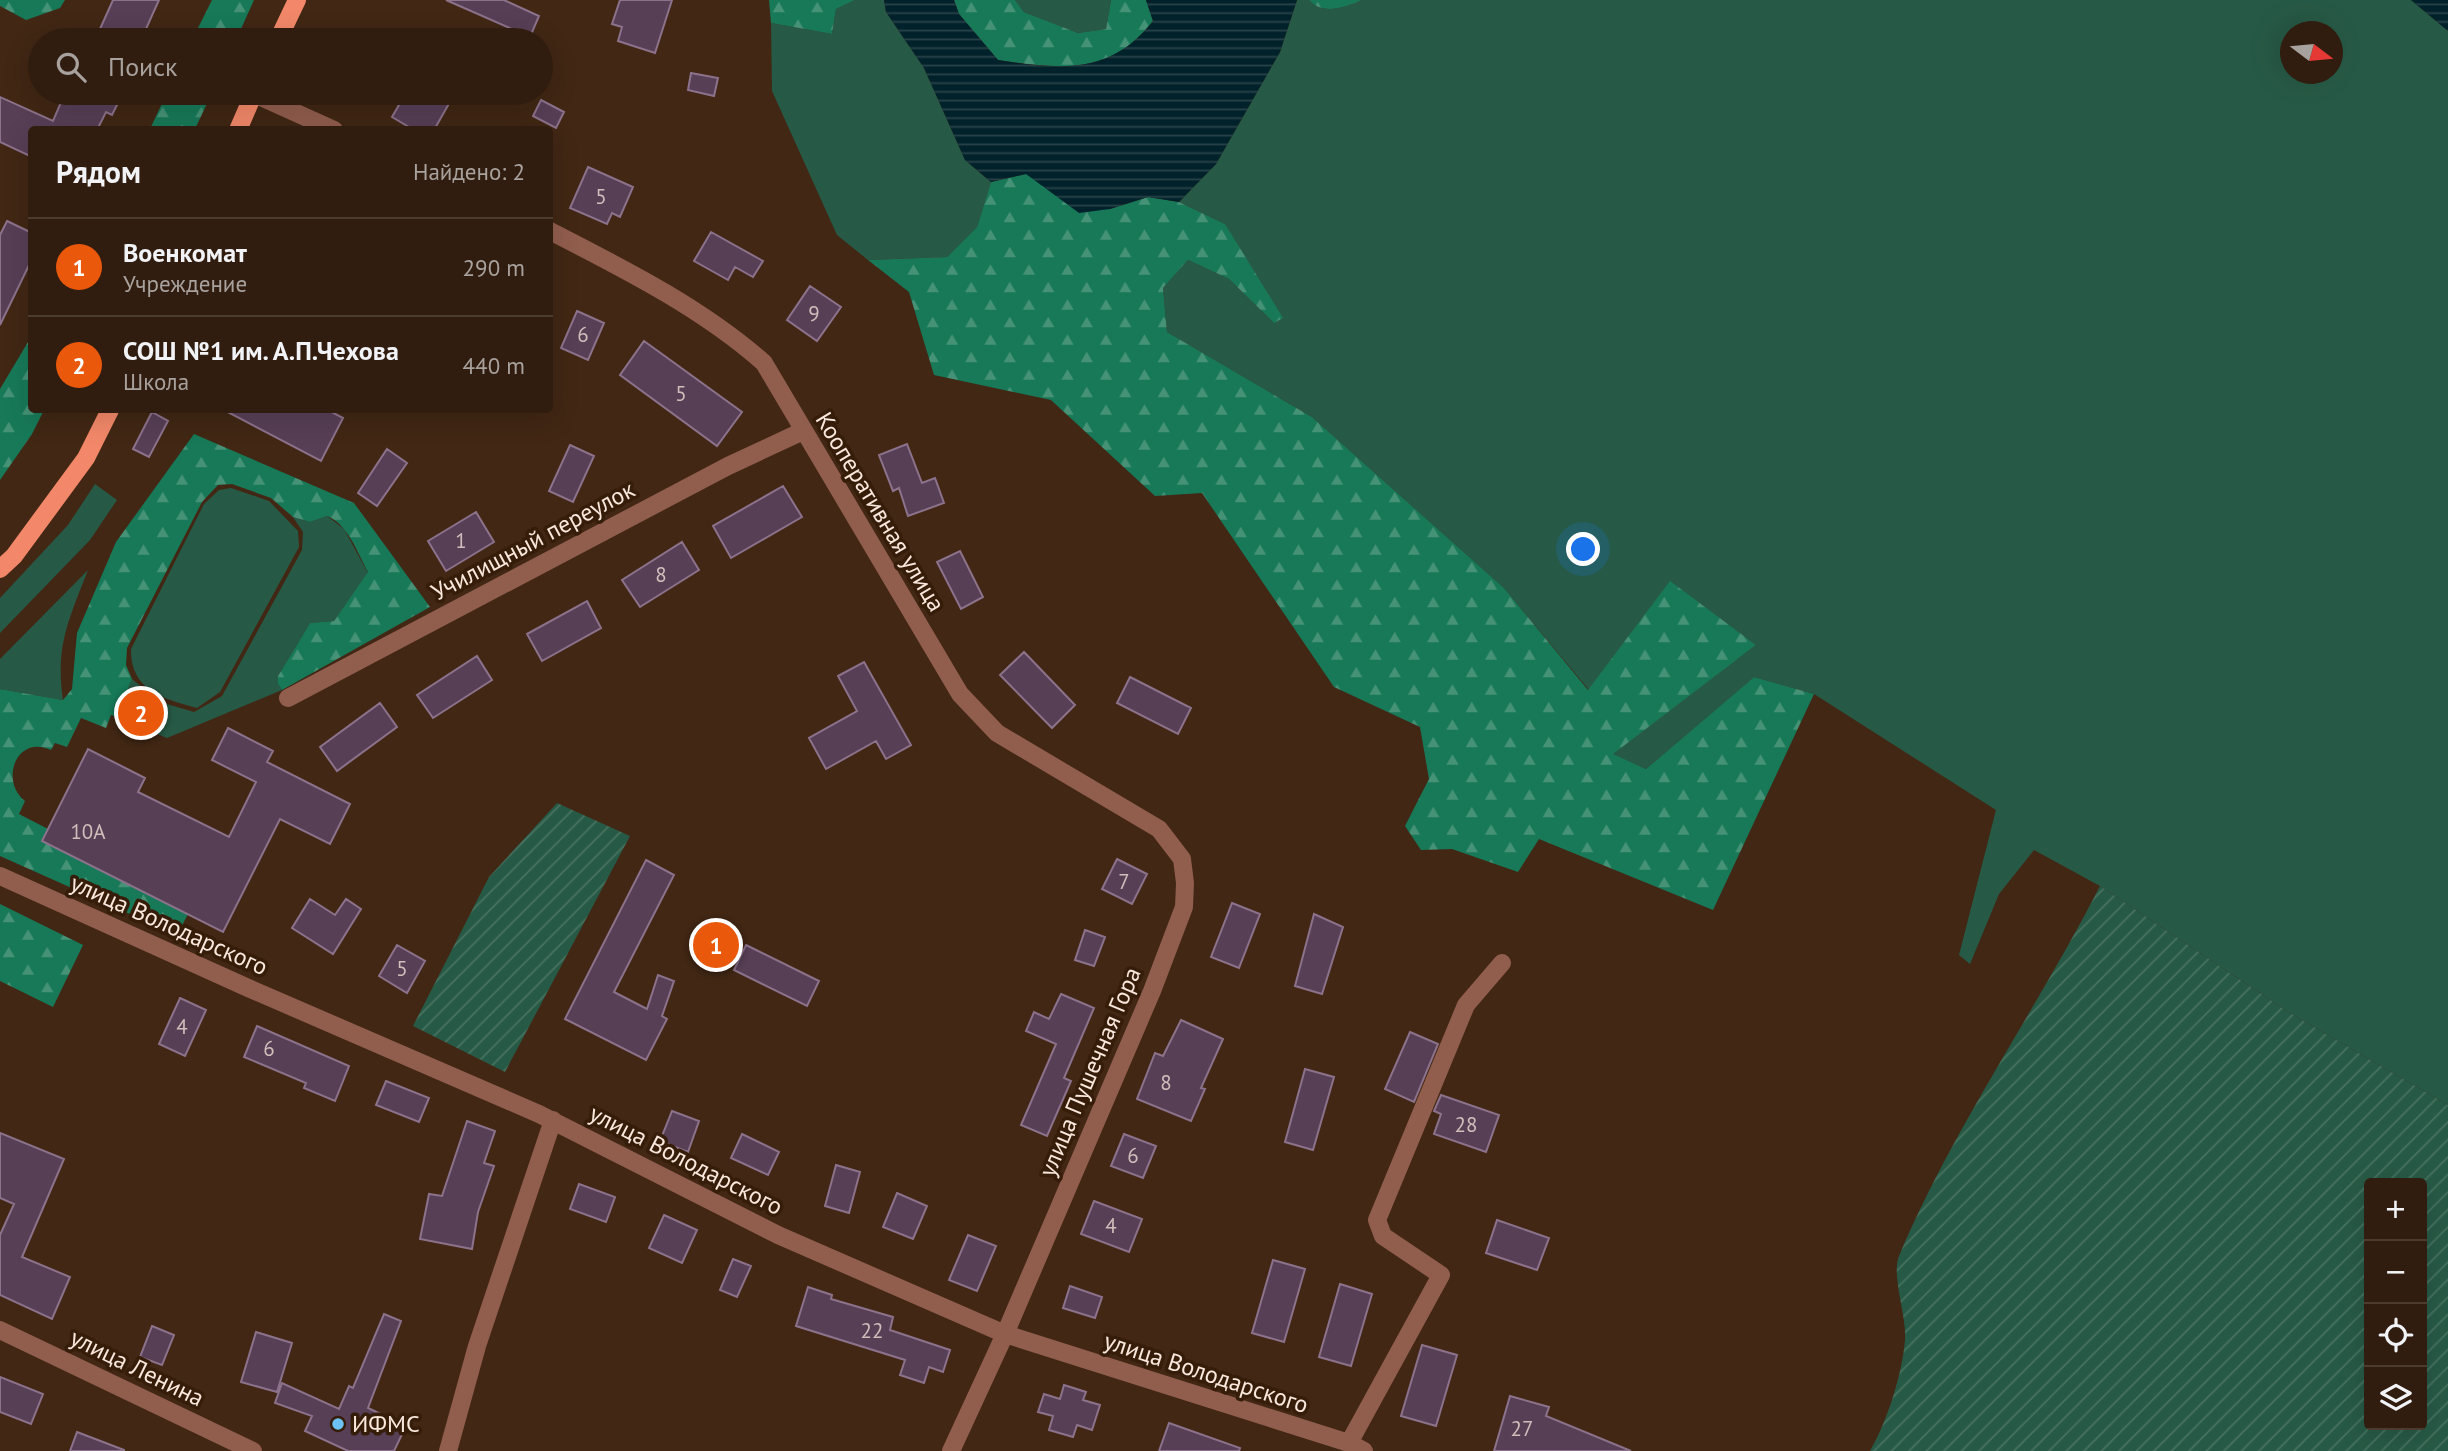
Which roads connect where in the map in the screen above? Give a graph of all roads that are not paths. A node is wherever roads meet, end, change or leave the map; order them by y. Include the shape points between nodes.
1 (297, 0) edge
2 (284, 28) edge
3 (249, 105) edge
4 (278, 105) edge
5 (240, 126) edge
6 (325, 126) edge
7 (553, 233) edge
8 (108, 413) edge
9 (803, 431) junction
10 (0, 569) edge
11 (288, 698) dead end
12 (1159, 829) joint
13 (0, 876) edge
14 (1502, 963) dead end
15 (553, 1120) junction
16 (0, 1330) edge
17 (1004, 1335) junction
18 (1357, 1447) edge
19 (253, 1451) edge
20 (448, 1451) edge
21 (951, 1451) edge

1 - 2 main road
3 - 5 main road
4 - 6 street
7 - 9 street, Кооперативная улица via 730,333 764,363
8 - 10 main road via 86,458
9 - 11 street, Училищный переулок
9 - 12 street, Кооперативная улица via 960,694 997,733
12 - 17 street, улица Пушечная Гора via 1182,859 1184,907
13 - 15 street, улица Володарского
14 - 18 street via 1466,1005 1377,1220 1384,1236 1441,1275
15 - 17 street, улица Володарского via 779,1234
15 - 20 street via 477,1346
16 - 19 street, улица Ленина
17 - 18 street, улица Володарского
17 - 21 street, улица Пушечная Гора

